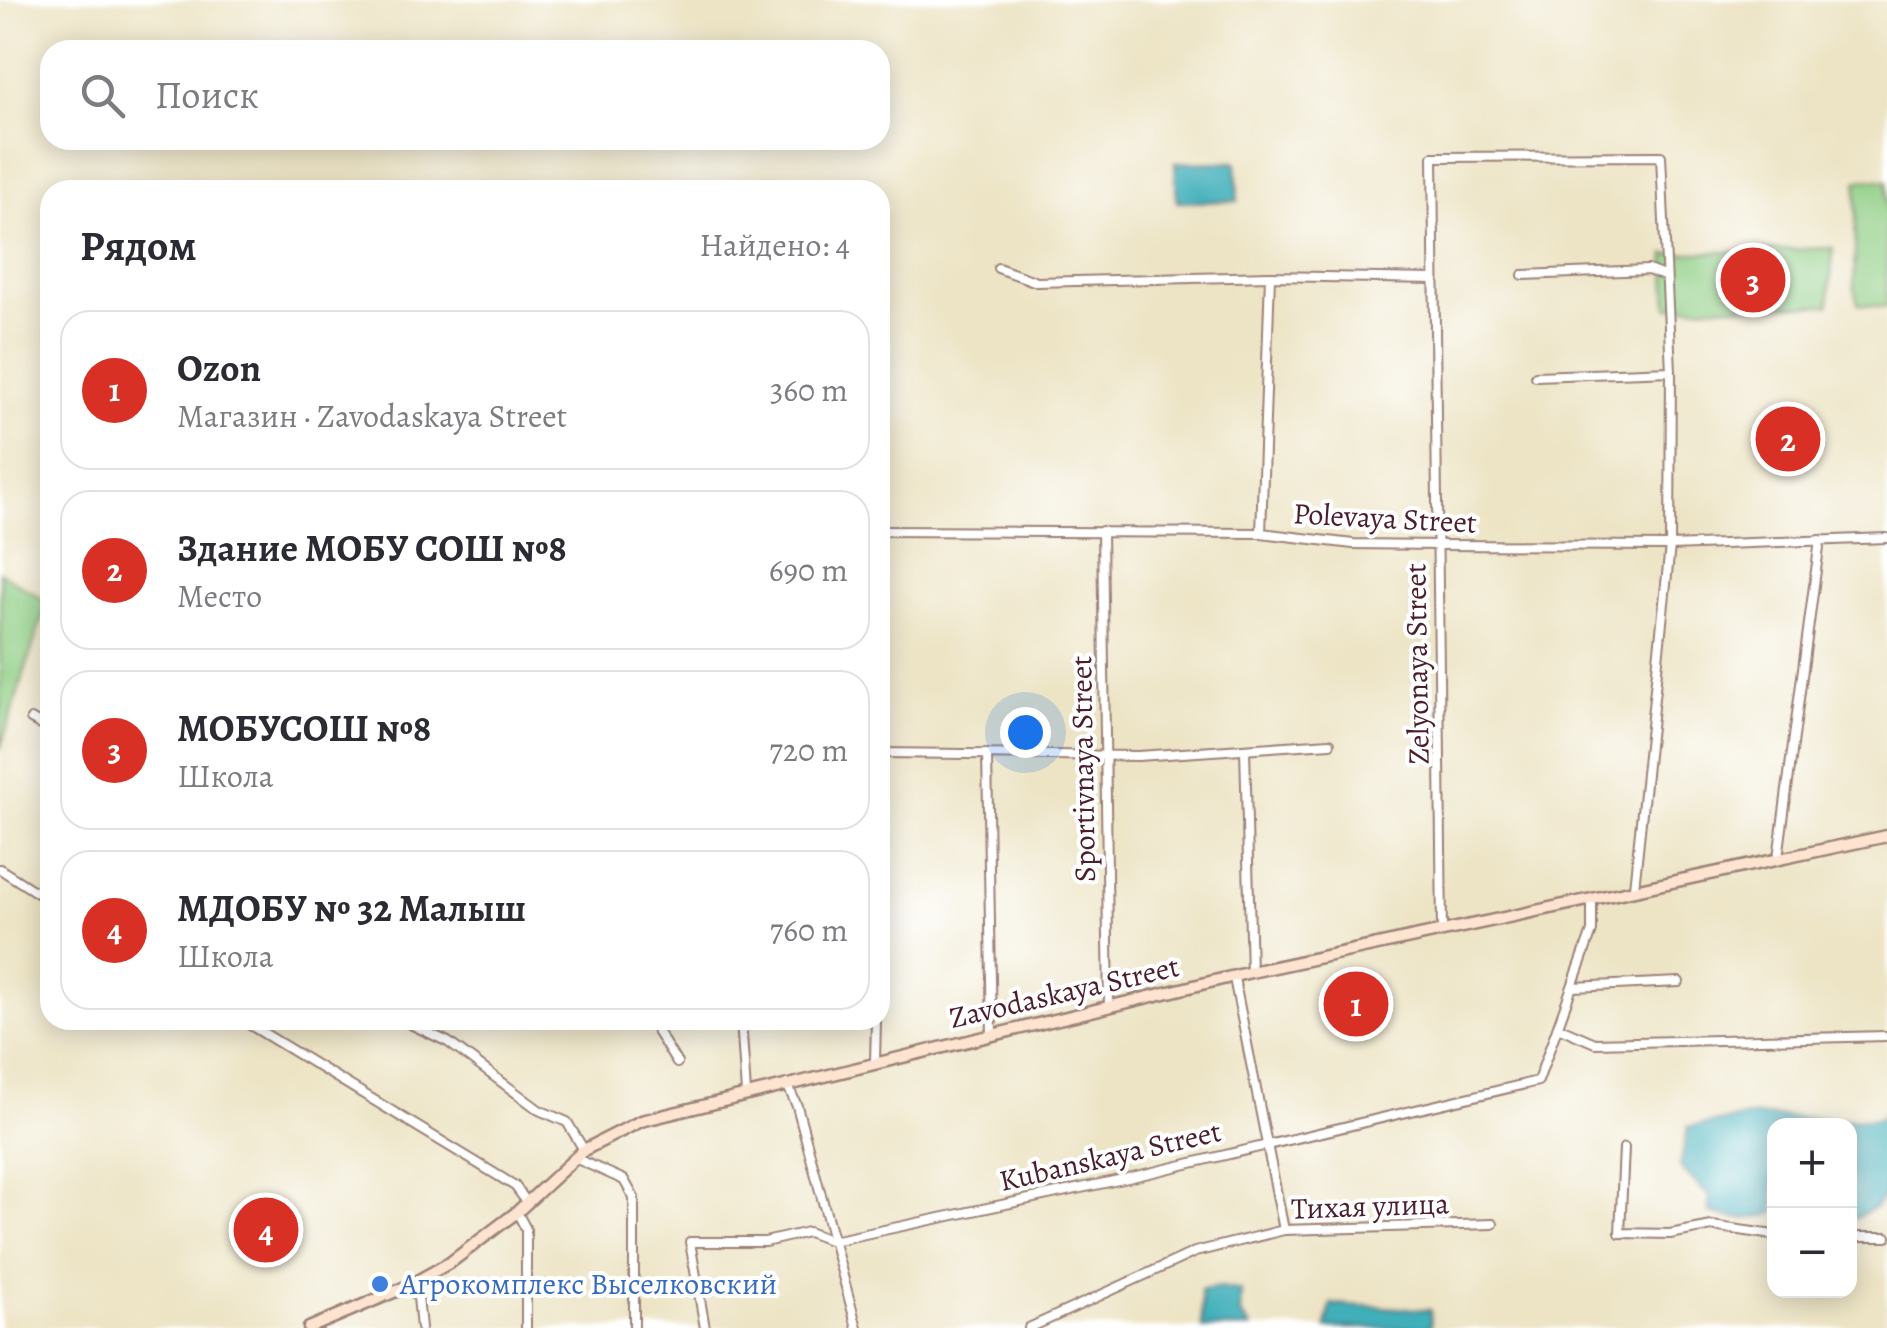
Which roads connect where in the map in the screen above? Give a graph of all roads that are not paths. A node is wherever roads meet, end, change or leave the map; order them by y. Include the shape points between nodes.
1 (998, 268) dead end
2 (1523, 274) dead end
3 (1270, 276) junction
4 (1664, 276) junction
5 (1434, 279) junction
6 (1671, 371) junction
7 (1536, 376) dead end
8 (890, 531) edge
9 (1102, 531) junction
10 (1261, 533) junction
11 (1887, 538) edge
12 (1820, 540) junction
13 (1438, 545) junction
14 (1670, 546) junction
15 (31, 719) dead end
16 (40, 724) edge
17 (1330, 743) dead end
18 (1245, 748) junction
19 (890, 753) edge
20 (987, 754) junction
21 (1105, 756) junction
22 (1887, 836) edge
23 (1778, 858) junction
24 (0, 869) edge
25 (1634, 888) junction
26 (40, 895) edge
27 (1592, 900) junction
28 (1442, 930) junction
29 (1251, 972) junction
30 (1234, 978) junction
31 (1679, 982) dead end
32 (1573, 987) junction
33 (1109, 1007) junction
34 (1560, 1028) junction
35 (259, 1030) edge
36 (423, 1030) edge
37 (656, 1030) edge
38 (741, 1030) edge
39 (876, 1030) edge
40 (992, 1036) junction
41 (1887, 1036) edge
42 (875, 1062) junction
43 (677, 1063) dead end
44 (787, 1084) junction
45 (746, 1093) junction
46 (1266, 1142) junction
47 (1624, 1148) dead end
48 (580, 1154) junction
49 (526, 1201) junction
50 (516, 1212) junction
51 (1493, 1224) dead end
52 (1284, 1230) junction
53 (1767, 1234) edge
54 (1857, 1236) edge
55 (1887, 1237) edge
56 (832, 1240) junction
57 (408, 1286) junction
58 (308, 1328) edge
59 (420, 1328) edge
60 (526, 1328) edge
61 (634, 1328) edge
62 (705, 1328) edge
63 (857, 1328) edge
64 (1029, 1328) edge

1 - 3 street via 1037,282
2 - 4 street via 1648,270
3 - 5 street
3 - 10 street
4 - 5 street, Zelyonaya Street via 1662,156 1433,157
4 - 6 street
5 - 13 street, Zelyonaya Street
6 - 7 street
6 - 14 street
8 - 9 street, Polevaya Street
9 - 10 street, Polevaya Street
9 - 21 street, Sportivnaya Street
10 - 13 street, Polevaya Street
11 - 12 street, Polevaya Street
12 - 14 street, Polevaya Street
12 - 23 street
13 - 14 street, Polevaya Street
13 - 28 street, Zelyonaya Street
14 - 25 street
15 - 16 street
17 - 18 street
18 - 21 street
18 - 29 street
19 - 20 street
20 - 21 street
20 - 40 street
21 - 33 street, Sportivnaya Street
22 - 23 main road, Zavodaskaya Street
23 - 25 main road, Zavodaskaya Street
24 - 26 street
25 - 27 main road, Zavodaskaya Street
27 - 28 main road, Zavodaskaya Street
27 - 32 street via 1592,931
28 - 29 main road, Zavodaskaya Street
29 - 30 main road, Zavodaskaya Street
30 - 33 main road, Zavodaskaya Street
30 - 46 street
31 - 32 street
32 - 34 street
33 - 40 main road, Zavodaskaya Street
34 - 41 street via 1596,1043
34 - 46 street, Kubanskaya Street via 1538,1081
35 - 49 street via 516,1186
36 - 48 street via 538,1110 566,1122
37 - 43 street
38 - 45 street
39 - 42 street
40 - 42 main road, Zavodaskaya Street
42 - 44 main road, Zavodaskaya Street
44 - 45 main road, Zavodaskaya Street
44 - 56 street
45 - 48 main road, Zavodaskaya Street via 641,1121
46 - 52 street
46 - 56 street, Kubanskaya Street
47 - 53 street via 1620,1233 1712,1226
48 - 49 main road, Zavodaskaya Street
48 - 61 street via 624,1180 634,1198
49 - 50 main road, Zavodaskaya Street
50 - 57 main road, Zavodaskaya Street
50 - 60 street via 526,1229
51 - 52 street, Тихая улица
52 - 64 street, Тихая улица via 1195,1252
54 - 55 street
56 - 62 street, Kubanskaya Street via 808,1232 765,1242 690,1242
56 - 63 street
57 - 58 main road, Zavodaskaya Street
57 - 59 street via 418,1296

